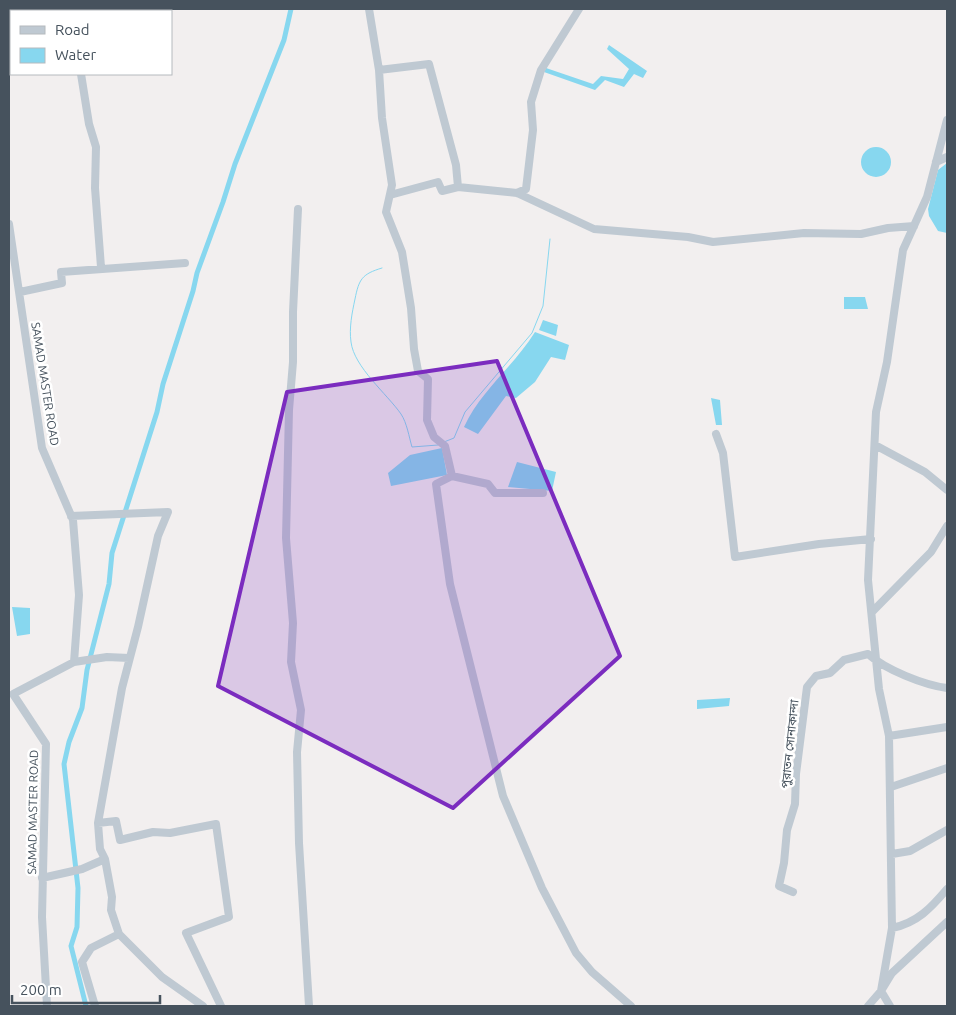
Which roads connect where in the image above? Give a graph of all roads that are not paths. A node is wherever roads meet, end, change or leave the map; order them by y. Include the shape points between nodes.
1 (368, 9) edge
2 (580, 9) edge
3 (379, 70) junction
4 (81, 75) edge
5 (947, 120) edge
6 (947, 157) edge
7 (936, 162) junction
8 (458, 187) junction
9 (517, 193) junction
10 (390, 195) junction
11 (298, 209) dead end
12 (9, 224) edge
13 (914, 226) junction
14 (185, 263) dead end
15 (101, 267) junction
16 (20, 292) junction
17 (716, 434) dead end
18 (875, 445) junction
19 (452, 476) junction
20 (947, 490) edge
21 (543, 493) dead end
22 (71, 516) junction
23 (947, 526) edge
24 (871, 539) junction
25 (872, 612) junction
26 (129, 658) junction
27 (77, 662) junction
28 (878, 662) junction
29 (947, 688) edge
30 (11, 690) edge
31 (947, 727) edge
32 (889, 736) junction
33 (947, 768) edge
34 (891, 787) junction
35 (98, 823) junction
36 (947, 830) edge
37 (892, 854) junction
38 (105, 859) junction
39 (42, 878) junction
40 (947, 889) edge
41 (793, 892) dead end
42 (947, 922) edge
43 (892, 928) junction
44 (119, 934) junction
45 (881, 991) junction
46 (47, 1006) edge
47 (95, 1006) edge
48 (203, 1006) edge
49 (221, 1006) edge
50 (309, 1006) edge
51 (631, 1006) edge
52 (868, 1006) edge
53 (890, 1006) edge

1 - 3 street
2 - 9 street via 541,70 530,102 533,130 526,189
3 - 8 street via 429,64 456,165
3 - 10 street via 392,184
4 - 15 street via 96,147 95,188
5 - 7 street
6 - 7 street
7 - 13 street via 927,197
8 - 9 street
8 - 10 street via 442,191 438,182
9 - 13 street via 594,230 713,242 804,233 861,234
10 - 19 street via 386,212 402,252 418,371 428,379 427,420 434,437 445,446
11 - 50 street via 292,312 293,362 288,410 286,538 293,623 291,662 301,710 297,752 299,843
12 - 16 street, SAMAD MASTER ROAD
13 - 18 street via 903,250 887,362 876,412
14 - 15 street
15 - 16 street via 61,272 62,283
16 - 22 street, SAMAD MASTER ROAD via 42,448
17 - 24 street via 723,453 735,557
18 - 20 street via 925,472
18 - 24 street
19 - 21 street via 488,484 495,493
19 - 51 street via 436,484 450,584 503,796 542,888 576,953 592,972
22 - 26 street via 168,512 158,536
22 - 27 street, SAMAD MASTER ROAD via 79,595
23 - 25 street via 931,552
24 - 25 street via 868,580
25 - 28 street
26 - 27 street via 107,657
26 - 35 street
27 - 30 street, SAMAD MASTER ROAD
28 - 29 street, পুরাতন সোনাকান্দা via 925,683
28 - 32 street via 879,689
28 - 41 street, পুরাতন সোনাকান্দা via 868,654 844,660 830,673 816,676 807,687 795,804 787,830 779,886
30 - 39 street, SAMAD MASTER ROAD via 46,744
31 - 32 street
32 - 34 street
33 - 34 street
34 - 37 street
35 - 38 street via 100,849
35 - 49 street via 116,821 120,840 216,824 229,916 186,933
36 - 37 street via 910,851
37 - 43 street
38 - 39 street via 82,869
38 - 44 street via 112,897 111,910
39 - 46 street, SAMAD MASTER ROAD
40 - 43 street via 928,912 904,926
42 - 45 street via 892,973
43 - 45 street
44 - 47 street via 91,948 82,962
44 - 48 street via 162,977
45 - 52 street
45 - 53 street

